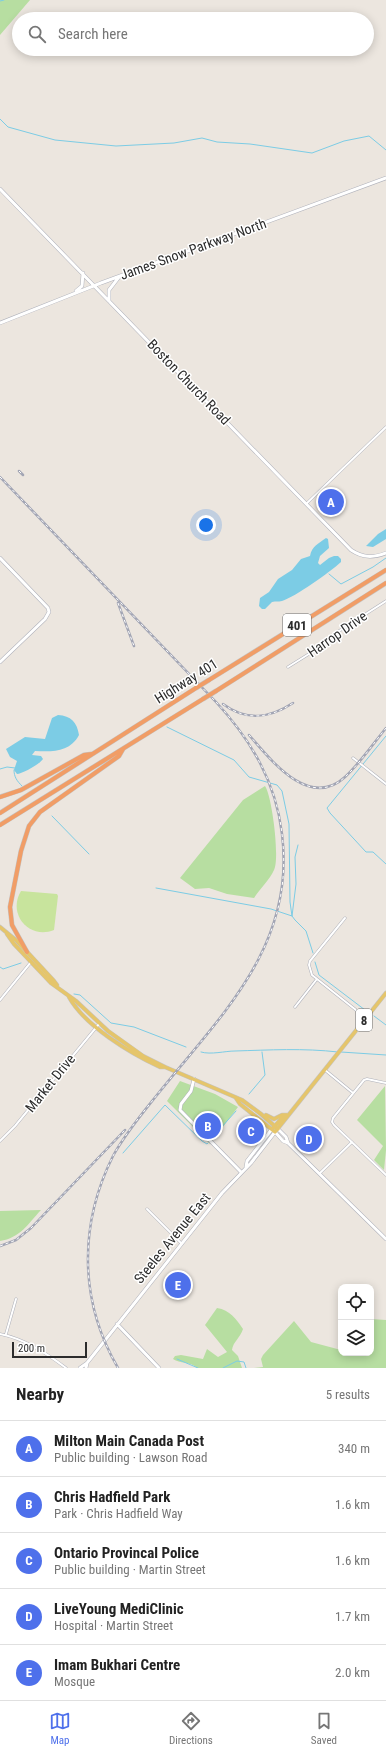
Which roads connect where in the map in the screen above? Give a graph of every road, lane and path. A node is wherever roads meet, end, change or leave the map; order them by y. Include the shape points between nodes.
1 (386, 178) edge
2 (0, 189) edge
3 (83, 273) junction
4 (120, 276) junction
5 (94, 285) junction
6 (73, 294) junction
7 (109, 301) junction
8 (0, 323) edge
9 (386, 427) edge
10 (306, 504) junction
11 (386, 553) edge
12 (0, 558) edge
13 (386, 570) edge
14 (386, 584) edge
15 (386, 601) edge
16 (0, 662) edge
17 (288, 668) dead end
18 (123, 750) junction
19 (93, 754) junction
20 (353, 758) dead end
21 (386, 784) edge
22 (0, 797) edge
23 (0, 813) edge
24 (0, 825) edge
25 (345, 918) dead end
26 (0, 927) edge
27 (7, 934) junction
28 (27, 952) junction
29 (32, 960) junction
30 (317, 979) junction
31 (386, 993) edge
32 (0, 1000) edge
33 (295, 1007) dead end
34 (366, 1018) junction
35 (98, 1025) junction
36 (325, 1070) junction
37 (194, 1079) junction
38 (386, 1083) edge
39 (353, 1092) junction
40 (235, 1097) junction
41 (261, 1114) junction
42 (286, 1115) junction
43 (275, 1129) junction
44 (0, 1140) edge
45 (352, 1142) junction
46 (241, 1172) junction
47 (320, 1173) junction
48 (386, 1175) edge
49 (147, 1208) dead end
50 (386, 1240) edge
51 (182, 1244) junction
52 (16, 1299) dead end
53 (117, 1324) junction
54 (0, 1334) edge
55 (6, 1335) junction
56 (87, 1363) junction
57 (66, 1368) edge
58 (80, 1368) edge
59 (86, 1368) edge
60 (159, 1368) edge

1 - 4 street, James Snow Parkway North
2 - 3 street, Boston Church Road
3 - 5 street, Boston Church Road
3 - 6 street via 82,286
4 - 5 street, James Snow Parkway North
4 - 7 street via 112,283
5 - 6 street, James Snow Parkway North
5 - 7 street, Boston Church Road
6 - 8 street, James Snow Parkway North
7 - 10 street, Boston Church Road
9 - 10 street
10 - 11 street, Boston Church Road via 355,553 368,557
12 - 16 street via 49,612 45,619
13 - 19 highway, Highway 401 / 401, bridge
14 - 18 highway, Highway 401 / 401, bridge
15 - 17 street, Harrop Drive via 339,630 333,639
18 - 24 highway, Highway 401 / 401
18 - 28 highway via 119,756 40,812 29,826 10,907 12,925
19 - 22 highway via 84,755 21,790
19 - 23 highway, Highway 401 / 401
20 - 21 street
25 - 30 street via 309,963 310,972
26 - 27 main road
27 - 28 main road
27 - 29 main road
28 - 29 main road
29 - 32 street
29 - 35 main road via 73,1004
30 - 33 street
30 - 34 street
31 - 34 main road, Steeles Avenue East / 8
34 - 36 main road, Steeles Avenue East / 8
35 - 37 main road via 133,1054
35 - 44 street, Market Drive via 15,1126
36 - 39 street
36 - 42 main road, Steeles Avenue East / 8
37 - 40 main road
37 - 46 street via 191,1091 180,1110
38 - 39 street via 365,1079
39 - 45 street via 332,1120
40 - 41 main road
40 - 43 main road via 240,1104
41 - 42 main road via 274,1119
41 - 43 main road
42 - 43 main road, Steeles Avenue East / 8
43 - 46 street, Steeles Avenue East / 8 via 247,1161
43 - 47 street via 283,1141 288,1142
45 - 47 street
45 - 48 street
46 - 51 street, Steeles Avenue East / 8
47 - 50 street
49 - 51 street
51 - 53 street, Steeles Avenue East / 8
52 - 55 street
53 - 56 street, 8
53 - 60 street
54 - 55 street
55 - 57 street via 43,1351
56 - 58 street, 8
56 - 59 street, 8

